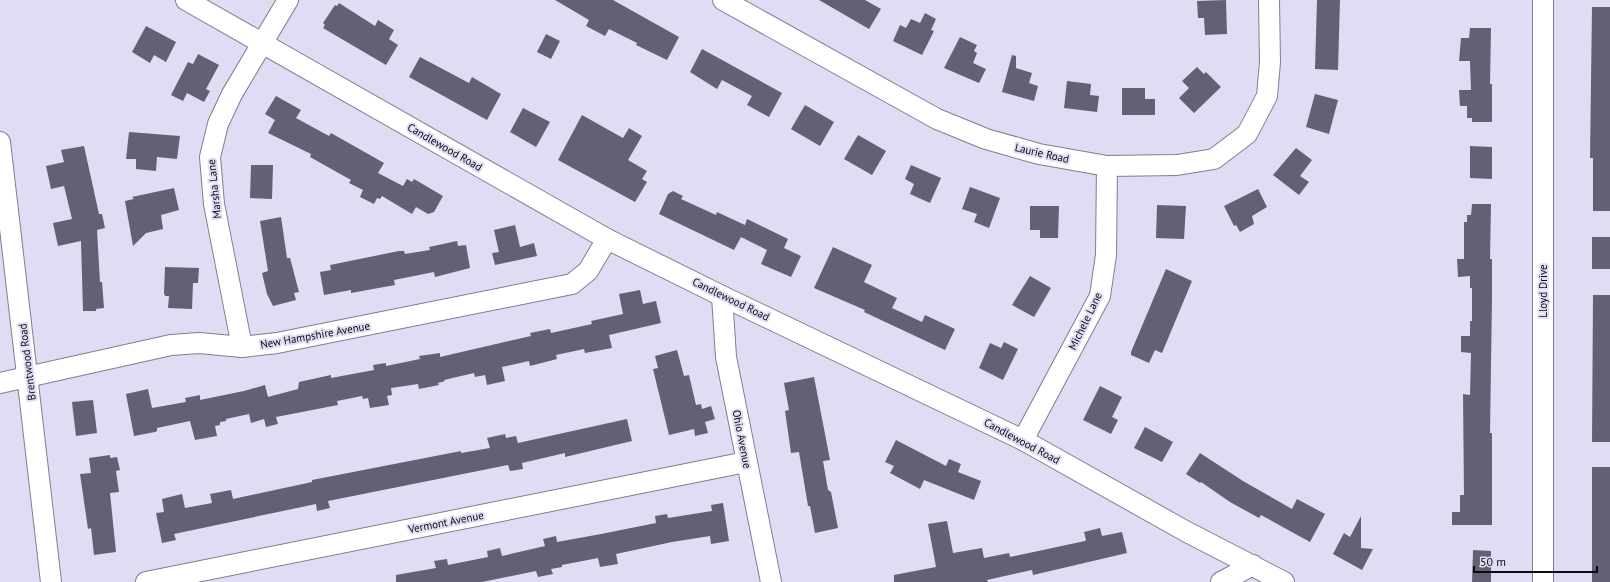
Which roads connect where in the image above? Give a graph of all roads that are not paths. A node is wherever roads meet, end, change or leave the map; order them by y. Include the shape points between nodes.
1 (186, 0) edge
2 (288, 0) edge
3 (723, 0) edge
4 (1269, 0) edge
5 (1543, 0) edge
6 (263, 44) junction
7 (0, 149) edge
8 (1107, 166) junction
9 (608, 238) junction
10 (722, 296) junction
11 (242, 347) junction
12 (28, 377) junction
13 (0, 383) edge
14 (1023, 440) junction
15 (746, 462) junction
16 (1253, 565) junction
17 (51, 582) edge
18 (146, 582) edge
19 (771, 582) edge
20 (1221, 582) edge
21 (1284, 582) edge
22 (1543, 582) edge

1 - 6 street, Candlewood Road
2 - 6 street, Marsha Lane
3 - 8 street, Laurie Road via 938,119 986,139 1039,154
4 - 8 street, Laurie Road via 1270,62 1267,96 1247,134 1214,159 1177,165
5 - 22 street, Lloyd Drive
6 - 9 street, Candlewood Road
6 - 11 street, Marsha Lane via 232,94 218,124 210,157 214,204
7 - 12 street, Brentwood Road
8 - 14 street, Michele Lane via 1106,255 1100,296
9 - 10 street, Candlewood Road
9 - 11 street, New Hampshire Avenue via 588,271 572,284 277,343
10 - 14 street, Candlewood Road
10 - 15 street, Ohio Avenue via 726,357
11 - 12 street, New Hampshire Avenue via 171,345
12 - 13 street, New Hampshire Avenue
12 - 17 street, Brentwood Road
14 - 16 street, Candlewood Road via 1187,532
15 - 18 street, Vermont Avenue
15 - 19 street, Ohio Avenue
16 - 20 street
16 - 21 street, Candlewood Road

